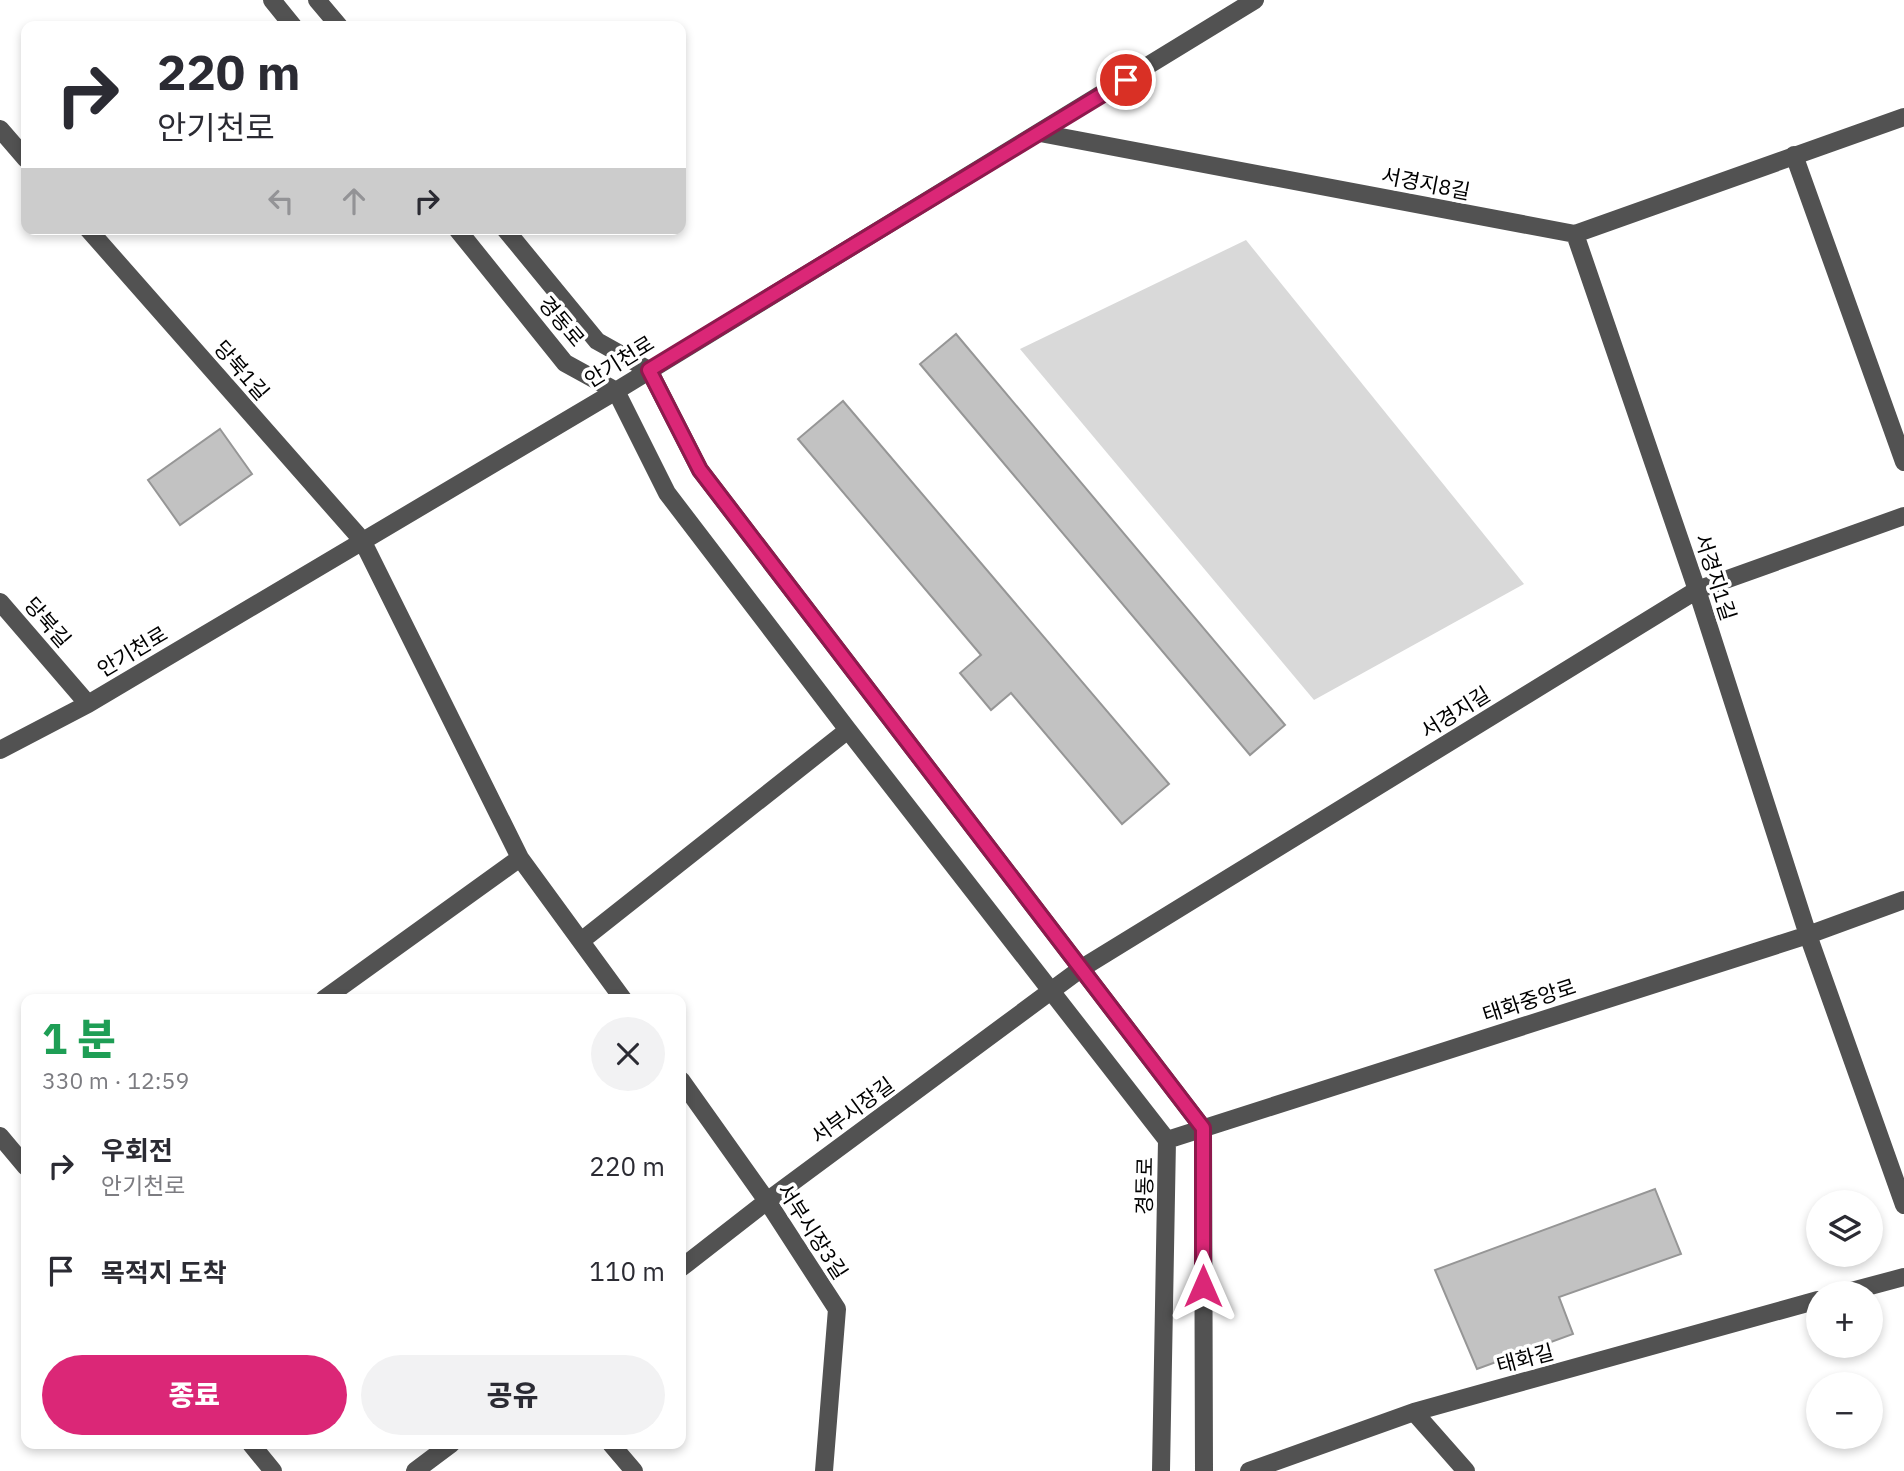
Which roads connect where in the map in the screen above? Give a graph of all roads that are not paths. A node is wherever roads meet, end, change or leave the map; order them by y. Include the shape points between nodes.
1 (272, 0) edge
2 (317, 0) edge
3 (1255, 0) edge
4 (289, 21) edge
5 (335, 21) edge
6 (1904, 117) edge
7 (0, 130) edge
8 (1040, 133) junction
9 (21, 153) edge
10 (1794, 155) junction
11 (1575, 234) junction
12 (93, 235) edge
13 (462, 235) edge
14 (510, 235) edge
15 (649, 370) junction
16 (616, 391) junction
17 (1904, 462) edge
18 (1904, 516) edge
19 (362, 540) junction
20 (1697, 590) junction
21 (0, 602) edge
22 (88, 704) junction
23 (848, 730) junction
24 (0, 750) edge
25 (520, 858) junction
26 (1904, 900) edge
27 (1808, 934) junction
28 (581, 941) junction
29 (1082, 968) junction
30 (1052, 992) junction
31 (331, 994) edge
32 (619, 994) edge
33 (686, 1087) edge
34 (1203, 1128) junction
35 (0, 1136) edge
36 (1167, 1140) junction
37 (21, 1161) edge
38 (767, 1201) junction
39 (1904, 1205) edge
40 (686, 1264) edge
41 (1904, 1276) edge
42 (1883, 1282) edge
43 (1806, 1303) edge
44 (1414, 1412) junction
45 (255, 1449) edge
46 (444, 1449) edge
47 (615, 1449) edge
48 (273, 1471) edge
49 (415, 1471) edge
50 (634, 1471) edge
51 (824, 1471) edge
52 (1161, 1471) edge
53 (1204, 1471) edge
54 (1248, 1471) edge
55 (1466, 1471) edge

1 - 4 street
2 - 5 street
3 - 8 street, 안기천로
6 - 10 street
7 - 9 street
8 - 11 street, 서경지8길
8 - 15 street, 안기천로
10 - 11 street
10 - 17 street
11 - 20 street, 서경지1길
12 - 19 street, 당북1길
13 - 16 street, 경동로 via 565,363
14 - 15 street, 경동로 via 597,341
15 - 16 street, 안기천로
15 - 29 street via 700,470
16 - 19 street, 안기천로
16 - 23 street, 경동로 via 667,493
18 - 20 street, 서경지길
19 - 22 street, 안기천로
19 - 25 street, 당북1길
20 - 27 street, 서경지1길
20 - 29 street, 서경지길
21 - 22 street, 당북길
22 - 24 street, 안기천로
23 - 28 street
23 - 30 street, 경동로
25 - 28 street
25 - 31 street
26 - 27 street, 태화중앙로
27 - 34 street, 태화중앙로
27 - 39 street, 서경지1길
28 - 32 street
29 - 30 street, 서경지길
29 - 34 street
30 - 36 street, 경동로
30 - 38 street, 서부시장길
33 - 38 street, 서부시장3길
34 - 36 street, 태화중앙로
34 - 53 street
35 - 37 street
36 - 52 street, 경동로
38 - 40 street, 서부시장길
38 - 51 street, 서부시장3길 via 837,1308
41 - 42 street
43 - 44 street, 태화길
44 - 54 street, 태화길
44 - 55 street
45 - 48 street
46 - 49 street
47 - 50 street

